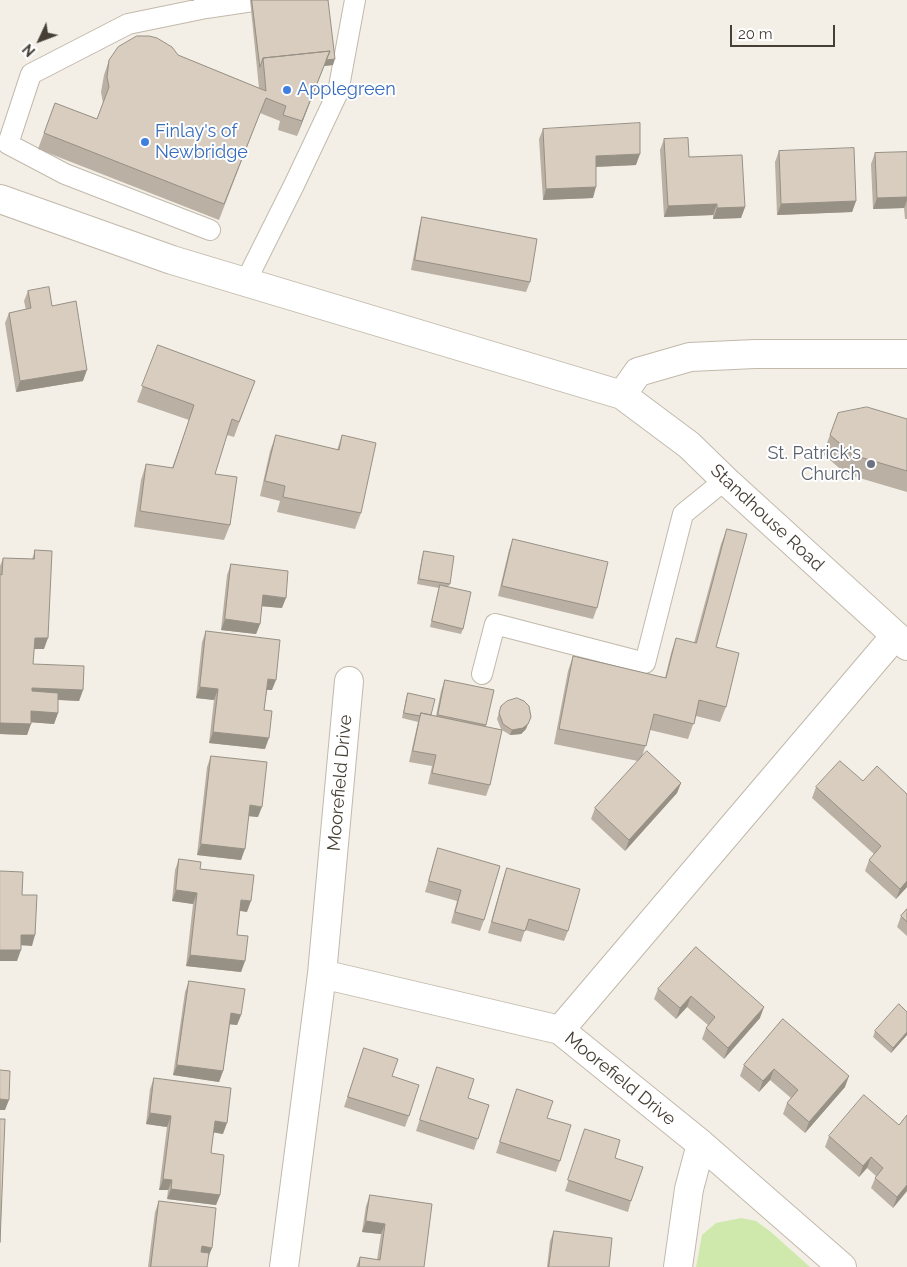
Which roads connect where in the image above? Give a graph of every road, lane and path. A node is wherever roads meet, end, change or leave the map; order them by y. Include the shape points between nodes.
1 (260, 0) edge
2 (355, 0) edge
3 (205, 4) edge
4 (0, 198) edge
5 (210, 230) dead end
6 (244, 283) junction
7 (907, 354) edge
8 (622, 395) junction
9 (725, 480) junction
10 (901, 641) edge
11 (482, 674) dead end
12 (349, 681) dead end
13 (322, 974) junction
14 (560, 1030) junction
15 (701, 1144) junction
16 (284, 1267) edge
17 (678, 1267) edge
18 (842, 1267) edge

1 - 3 lane
2 - 6 lane via 338,92
3 - 5 lane via 128,24 31,74 8,144 65,174
4 - 6 street
6 - 8 street
7 - 8 street via 690,357 638,372
8 - 9 street, Standhouse Road via 689,445
9 - 10 street, Standhouse Road
9 - 11 lane via 683,514 645,663 495,624
10 - 14 street
12 - 13 street, Moorefield Drive
13 - 14 street, Moorefield Drive
13 - 16 street, Moorefield Drive
14 - 15 street, Moorefield Drive
15 - 17 street via 689,1189
15 - 18 street, Moorefield Drive

